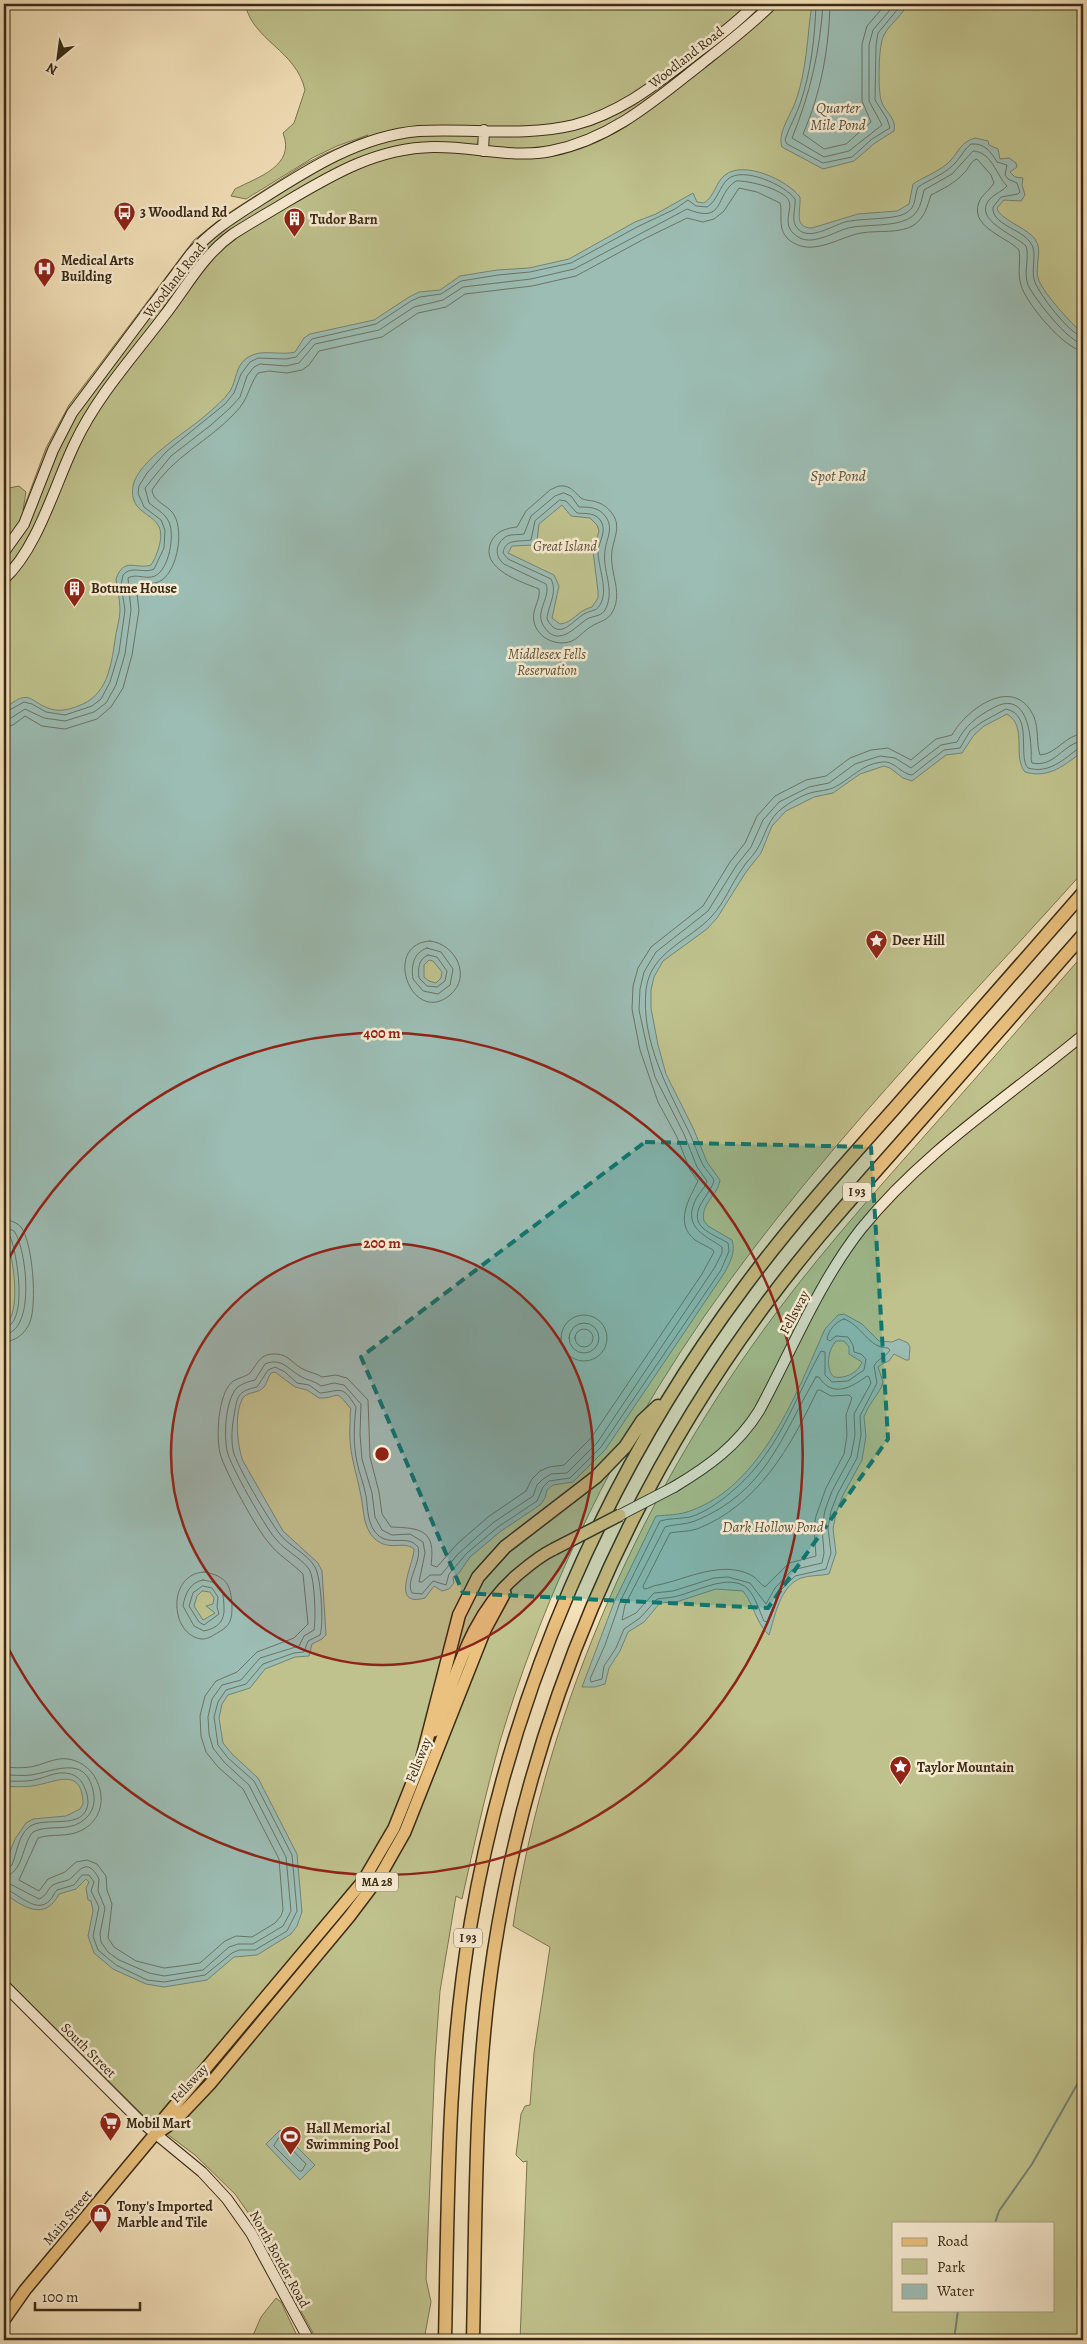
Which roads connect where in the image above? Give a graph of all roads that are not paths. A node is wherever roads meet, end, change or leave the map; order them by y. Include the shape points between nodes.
1 (755, 4) edge
2 (772, 4) edge
3 (608, 114) junction
4 (615, 128) junction
5 (484, 130) junction
6 (482, 151) junction
7 (4, 552) edge
8 (4, 579) edge
9 (1083, 893) edge
10 (1083, 935) edge
11 (1083, 1035) edge
12 (673, 1392) junction
13 (620, 1515) joint
14 (516, 1576) junction
15 (423, 1755) junction
16 (4, 1985) edge
17 (155, 2134) junction
18 (4, 2320) edge
19 (309, 2340) edge
20 (445, 2340) edge
21 (473, 2340) edge

1 - 3 main road, Woodland Road via 647,91
2 - 4 main road, Woodland Road via 704,62
3 - 4 main road
3 - 5 main road, Woodland Road via 552,129
4 - 6 main road, Woodland Road via 585,142 546,152
5 - 6 main road
5 - 7 main road, Woodland Road via 404,133 357,146 290,181 208,235 76,406 60,435 24,524
6 - 8 main road, Woodland Road via 420,147 368,158 307,189 218,246 90,415 27,550
9 - 12 highway, I 93 via 791,1227 728,1308
10 - 21 highway, I 93 via 834,1218 760,1312 671,1447 635,1514 592,1607 535,1767 496,1941 485,2018 479,2103
11 - 13 main road, Fellsway / MA 28, bridge via 950,1139 908,1177 861,1230 838,1263 759,1411 719,1458 674,1487
12 - 15 highway via 642,1422 625,1447 596,1477 504,1548 478,1577 459,1615
12 - 20 highway, I 93 via 620,1483 565,1600 520,1721 490,1828 471,1920 456,2039 450,2124
13 - 14 main road, Fellsway / MA 28, bridge via 534,1560
14 - 15 main road, Fellsway / MA 28 via 498,1592 476,1626
14 - 17 main road, Fellsway / MA 28 via 485,1630 410,1820 380,1876 349,1918 210,2084 174,2121
15 - 17 main road, Fellsway / MA 28 via 388,1839 363,1881 165,2117
16 - 17 main road, South Street
17 - 18 main road, Main Street / MA 28
17 - 19 main road, North Border Road via 206,2176 237,2210

